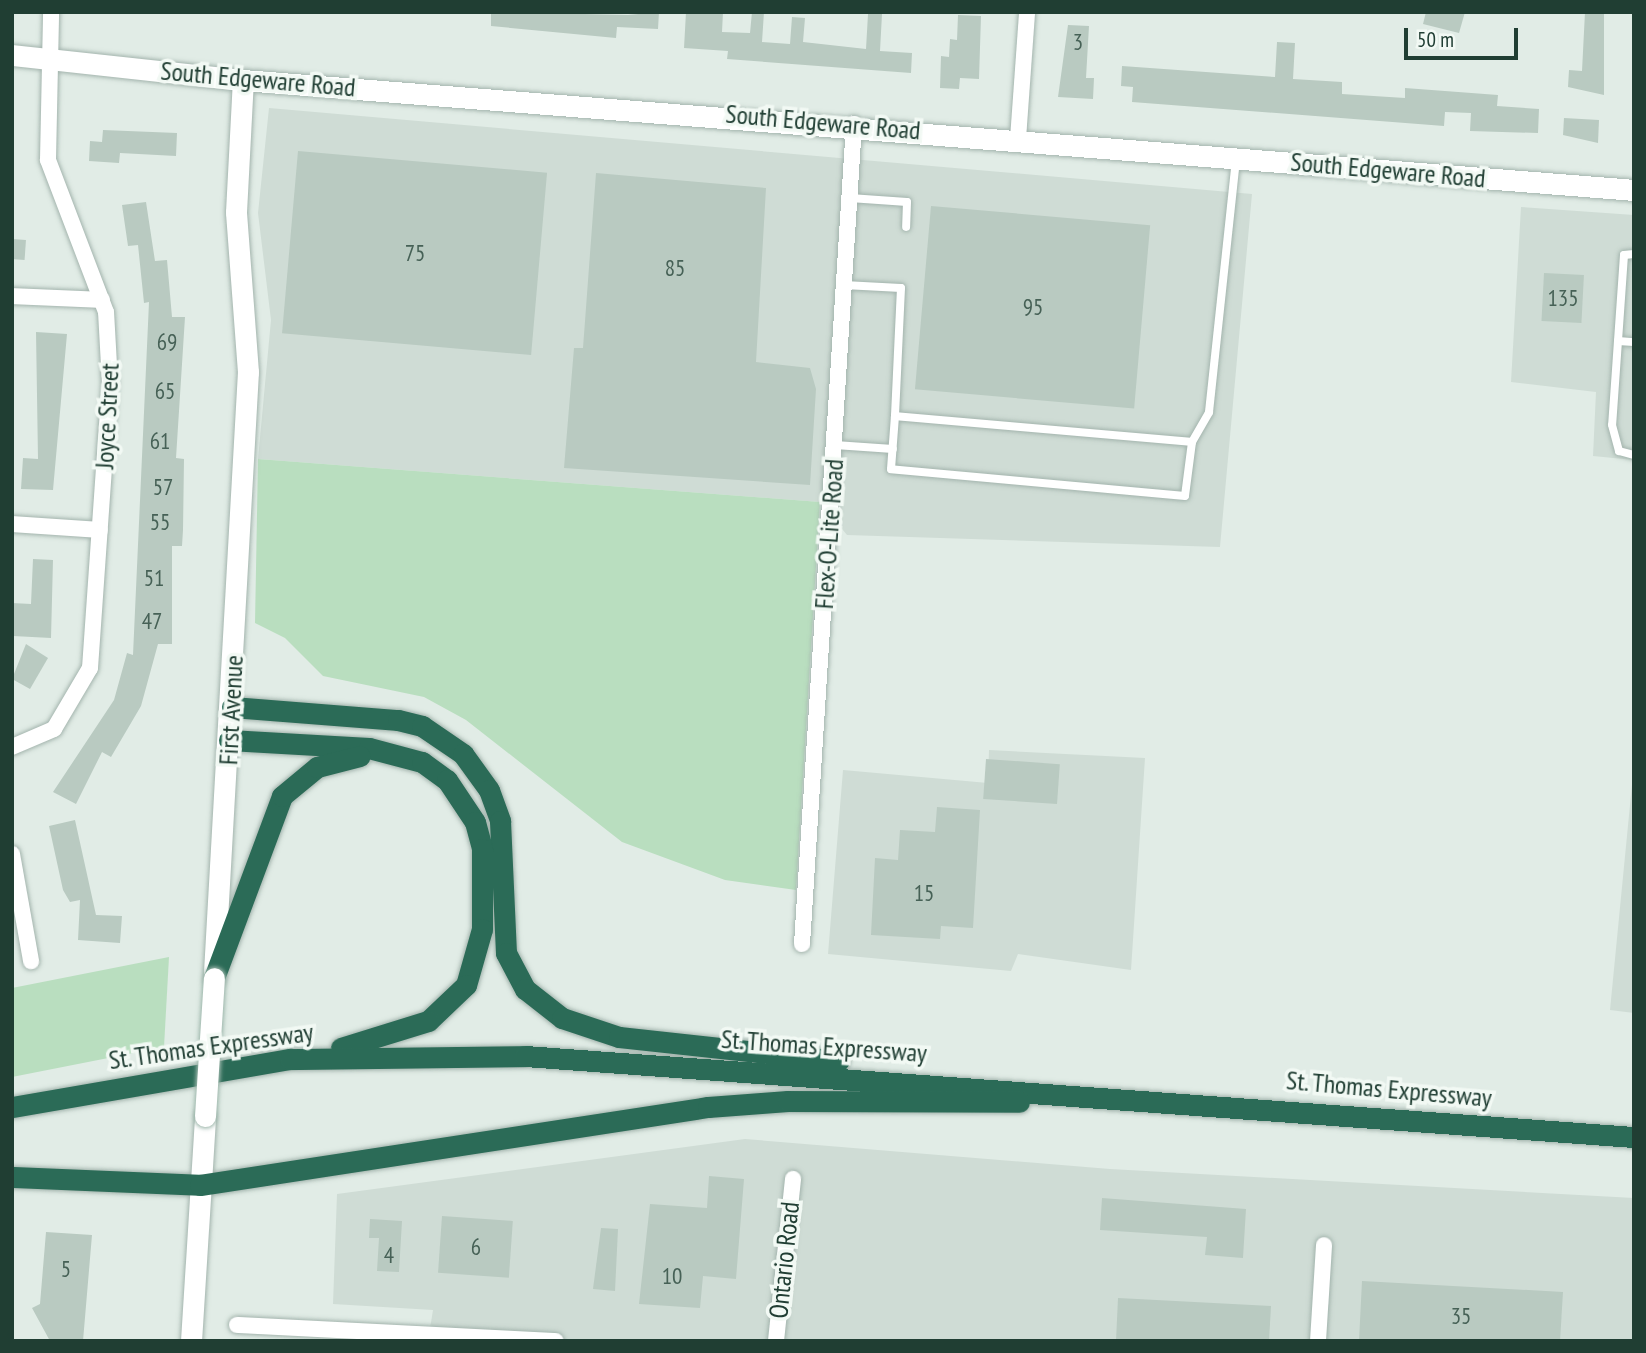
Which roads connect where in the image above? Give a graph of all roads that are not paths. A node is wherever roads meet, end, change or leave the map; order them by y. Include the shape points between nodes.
1 (51, 12) edge
2 (1027, 12) edge
3 (12, 55) edge
4 (48, 58) junction
5 (243, 80) junction
6 (854, 124) junction
7 (1018, 139) junction
8 (1236, 158) junction
9 (1634, 190) edge
10 (850, 198) junction
11 (906, 227) dead end
12 (1634, 254) edge
13 (844, 285) junction
14 (12, 296) edge
15 (102, 300) junction
16 (1618, 341) junction
17 (1634, 342) edge
18 (895, 416) junction
19 (1192, 442) junction
20 (835, 445) junction
21 (893, 449) junction
22 (1634, 455) edge
23 (12, 524) edge
24 (100, 530) junction
25 (232, 707) junction
26 (229, 740) junction
27 (12, 747) edge
28 (408, 757) junction
29 (12, 854) edge
30 (802, 944) dead end
31 (31, 961) dead end
32 (214, 978) junction
33 (290, 1059) junction
34 (923, 1081) junction
35 (12, 1107) edge
36 (1353, 1114) junction
37 (1634, 1137) edge
38 (12, 1177) edge
39 (793, 1179) dead end
40 (201, 1185) junction
41 (1324, 1245) dead end
42 (237, 1325) dead end
43 (191, 1341) edge
44 (556, 1341) edge
45 (776, 1341) edge
46 (1318, 1341) edge

1 - 4 street, Joyce Street
2 - 7 street
3 - 4 main road, South Edgeware Road
4 - 5 main road, South Edgeware Road
4 - 15 street, Joyce Street via 48,160
5 - 6 main road, South Edgeware Road
5 - 25 main road, First Avenue via 236,212 248,372
6 - 7 main road, South Edgeware Road
6 - 10 street, Flex-O-Lite Road
7 - 8 main road, South Edgeware Road
8 - 9 main road, South Edgeware Road
8 - 19 lane via 1209,412
10 - 11 lane via 907,202
10 - 13 street, Flex-O-Lite Road
12 - 16 lane via 1623,255
13 - 18 lane via 901,288
13 - 20 street, Flex-O-Lite Road
14 - 15 street
15 - 24 street, Joyce Street via 111,355
16 - 17 lane
16 - 22 lane via 1612,425 1619,452
18 - 19 lane
18 - 21 lane
19 - 21 lane via 1185,495 891,469
20 - 21 lane
20 - 30 street, Flex-O-Lite Road
23 - 24 street
24 - 27 street, Joyce Street via 86,683 54,729
25 - 26 main road, First Avenue
25 - 34 highway via 398,720 422,726 463,754 489,790 500,821 506,953 525,989 562,1018 619,1037 846,1062
26 - 28 highway via 369,748
26 - 32 main road, First Avenue
28 - 32 highway via 340,758 300,777 282,796
28 - 33 highway via 447,780 475,822 483,879 477,960 466,985 428,1021
29 - 31 street
32 - 40 main road, First Avenue, bridge
33 - 34 highway, St. Thomas Expressway via 593,1058
33 - 35 highway, St. Thomas Expressway
34 - 36 highway, St. Thomas Expressway
36 - 37 highway, St. Thomas Expressway
36 - 40 highway via 788,1101 583,1123
38 - 40 highway
39 - 45 street, Ontario Road
40 - 43 main road, First Avenue
41 - 46 street
42 - 44 street

